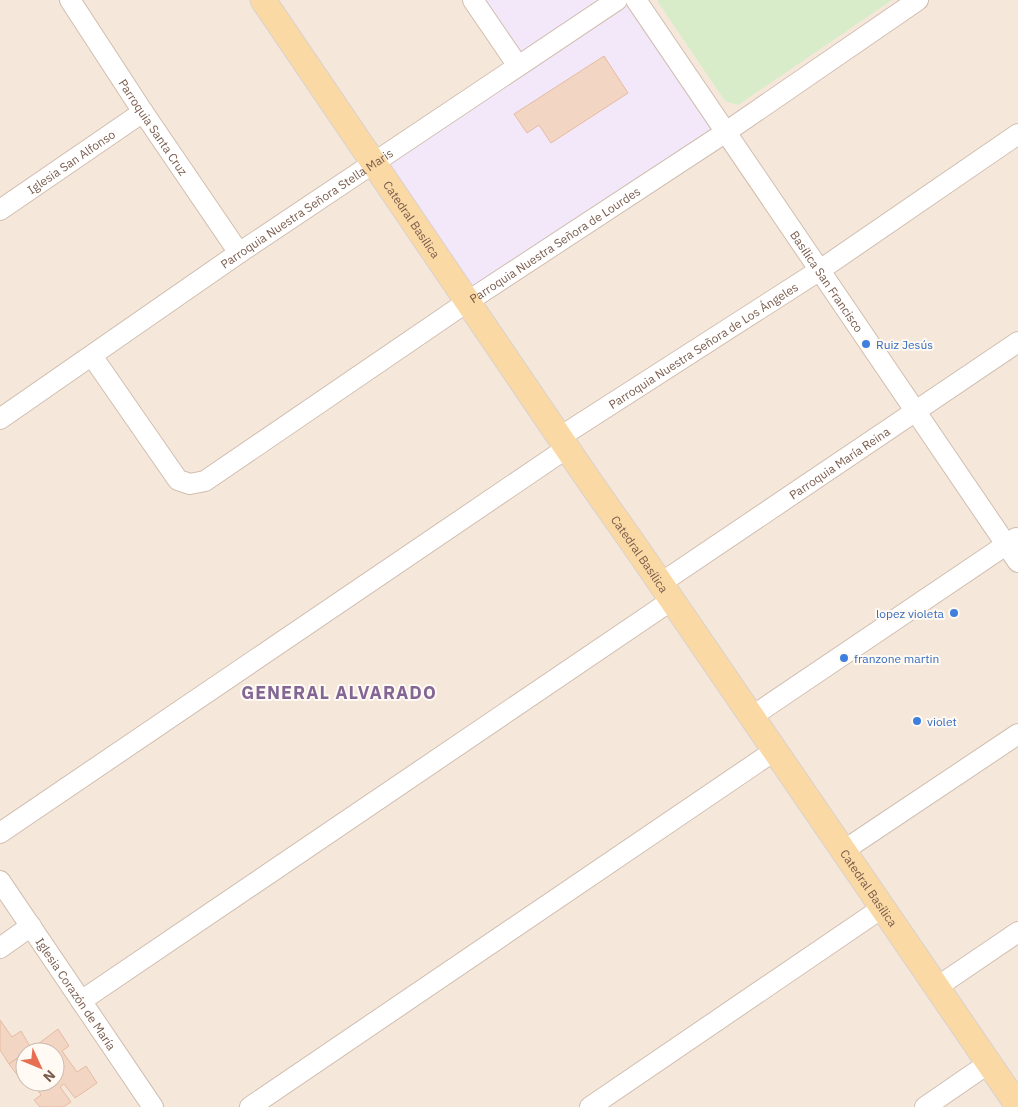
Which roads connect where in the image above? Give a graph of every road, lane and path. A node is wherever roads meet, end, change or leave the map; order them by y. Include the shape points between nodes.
1 (70, 0) edge
2 (263, 0) edge
3 (474, 0) edge
4 (617, 0) edge
5 (636, 0) edge
6 (918, 0) edge
7 (518, 66) junction
8 (143, 112) junction
9 (726, 132) junction
10 (1018, 134) edge
11 (374, 162) junction
12 (0, 210) edge
13 (239, 253) junction
14 (820, 270) junction
15 (467, 302) junction
16 (1018, 342) edge
17 (92, 356) junction
18 (915, 410) junction
19 (0, 419) edge
20 (564, 443) junction
21 (1012, 541) edge
22 (1018, 562) edge
23 (666, 592) junction
24 (751, 717) junction
25 (1018, 734) edge
26 (774, 751) junction
27 (0, 833) edge
28 (843, 851) junction
29 (0, 881) edge
30 (882, 908) junction
31 (31, 926) junction
32 (1018, 932) edge
33 (0, 948) edge
34 (937, 987) junction
35 (81, 1001) junction
36 (989, 1063) junction
37 (1018, 1106) edge
38 (153, 1107) edge
39 (250, 1107) edge
40 (590, 1107) edge
41 (925, 1107) edge

1 - 8 street, Parroquia Santa Cruz
2 - 11 main road, Catedral Basílica
3 - 7 street
4 - 7 street, Parroquia Nuestra Señora Stella Maris
5 - 9 street, Basílica San Francisco
6 - 9 street, Parroquia Nuestra Señora de Lourdes
7 - 11 street, Parroquia Nuestra Señora Stella Maris
8 - 12 street, Iglesia San Alfonso
8 - 13 street, Parroquia Santa Cruz
9 - 14 street, Basílica San Francisco
9 - 15 street, Parroquia Nuestra Señora de Lourdes
10 - 14 street, Parroquia Nuestra Señora de Los Ángeles
11 - 13 street, Parroquia Nuestra Señora Stella Maris
11 - 15 main road, Catedral Basílica
13 - 17 street, Parroquia Nuestra Señora Stella Maris
14 - 18 street, Basílica San Francisco
14 - 20 street, Parroquia Nuestra Señora de Los Ángeles
15 - 17 street, Parroquia Nuestra Señora de Lourdes via 205,481 190,484 178,480
15 - 20 main road, Catedral Basílica
16 - 18 street, Parroquia María Reina
17 - 19 street, Parroquia Nuestra Señora Stella Maris
18 - 21 street, Basílica San Francisco
18 - 23 street, Parroquia María Reina
20 - 23 main road, Catedral Basílica
20 - 27 street, Parroquia Nuestra Señora de Los Ángeles
21 - 22 street, Basílica San Francisco
21 - 24 street
23 - 24 main road, Catedral Basílica
23 - 35 street, Parroquia María Reina
24 - 26 main road, Catedral Basílica
25 - 28 street
26 - 28 main road, Catedral Basílica
26 - 39 street
28 - 30 main road, Catedral Basílica
29 - 31 street, Iglesia Corazón de María
30 - 34 main road, Catedral Basílica
30 - 40 street
31 - 33 street
31 - 35 street, Iglesia Corazón de María
32 - 34 street
34 - 36 main road, Catedral Basílica
35 - 38 street, Iglesia Corazón de María
36 - 37 main road, Catedral Basílica
36 - 41 street

